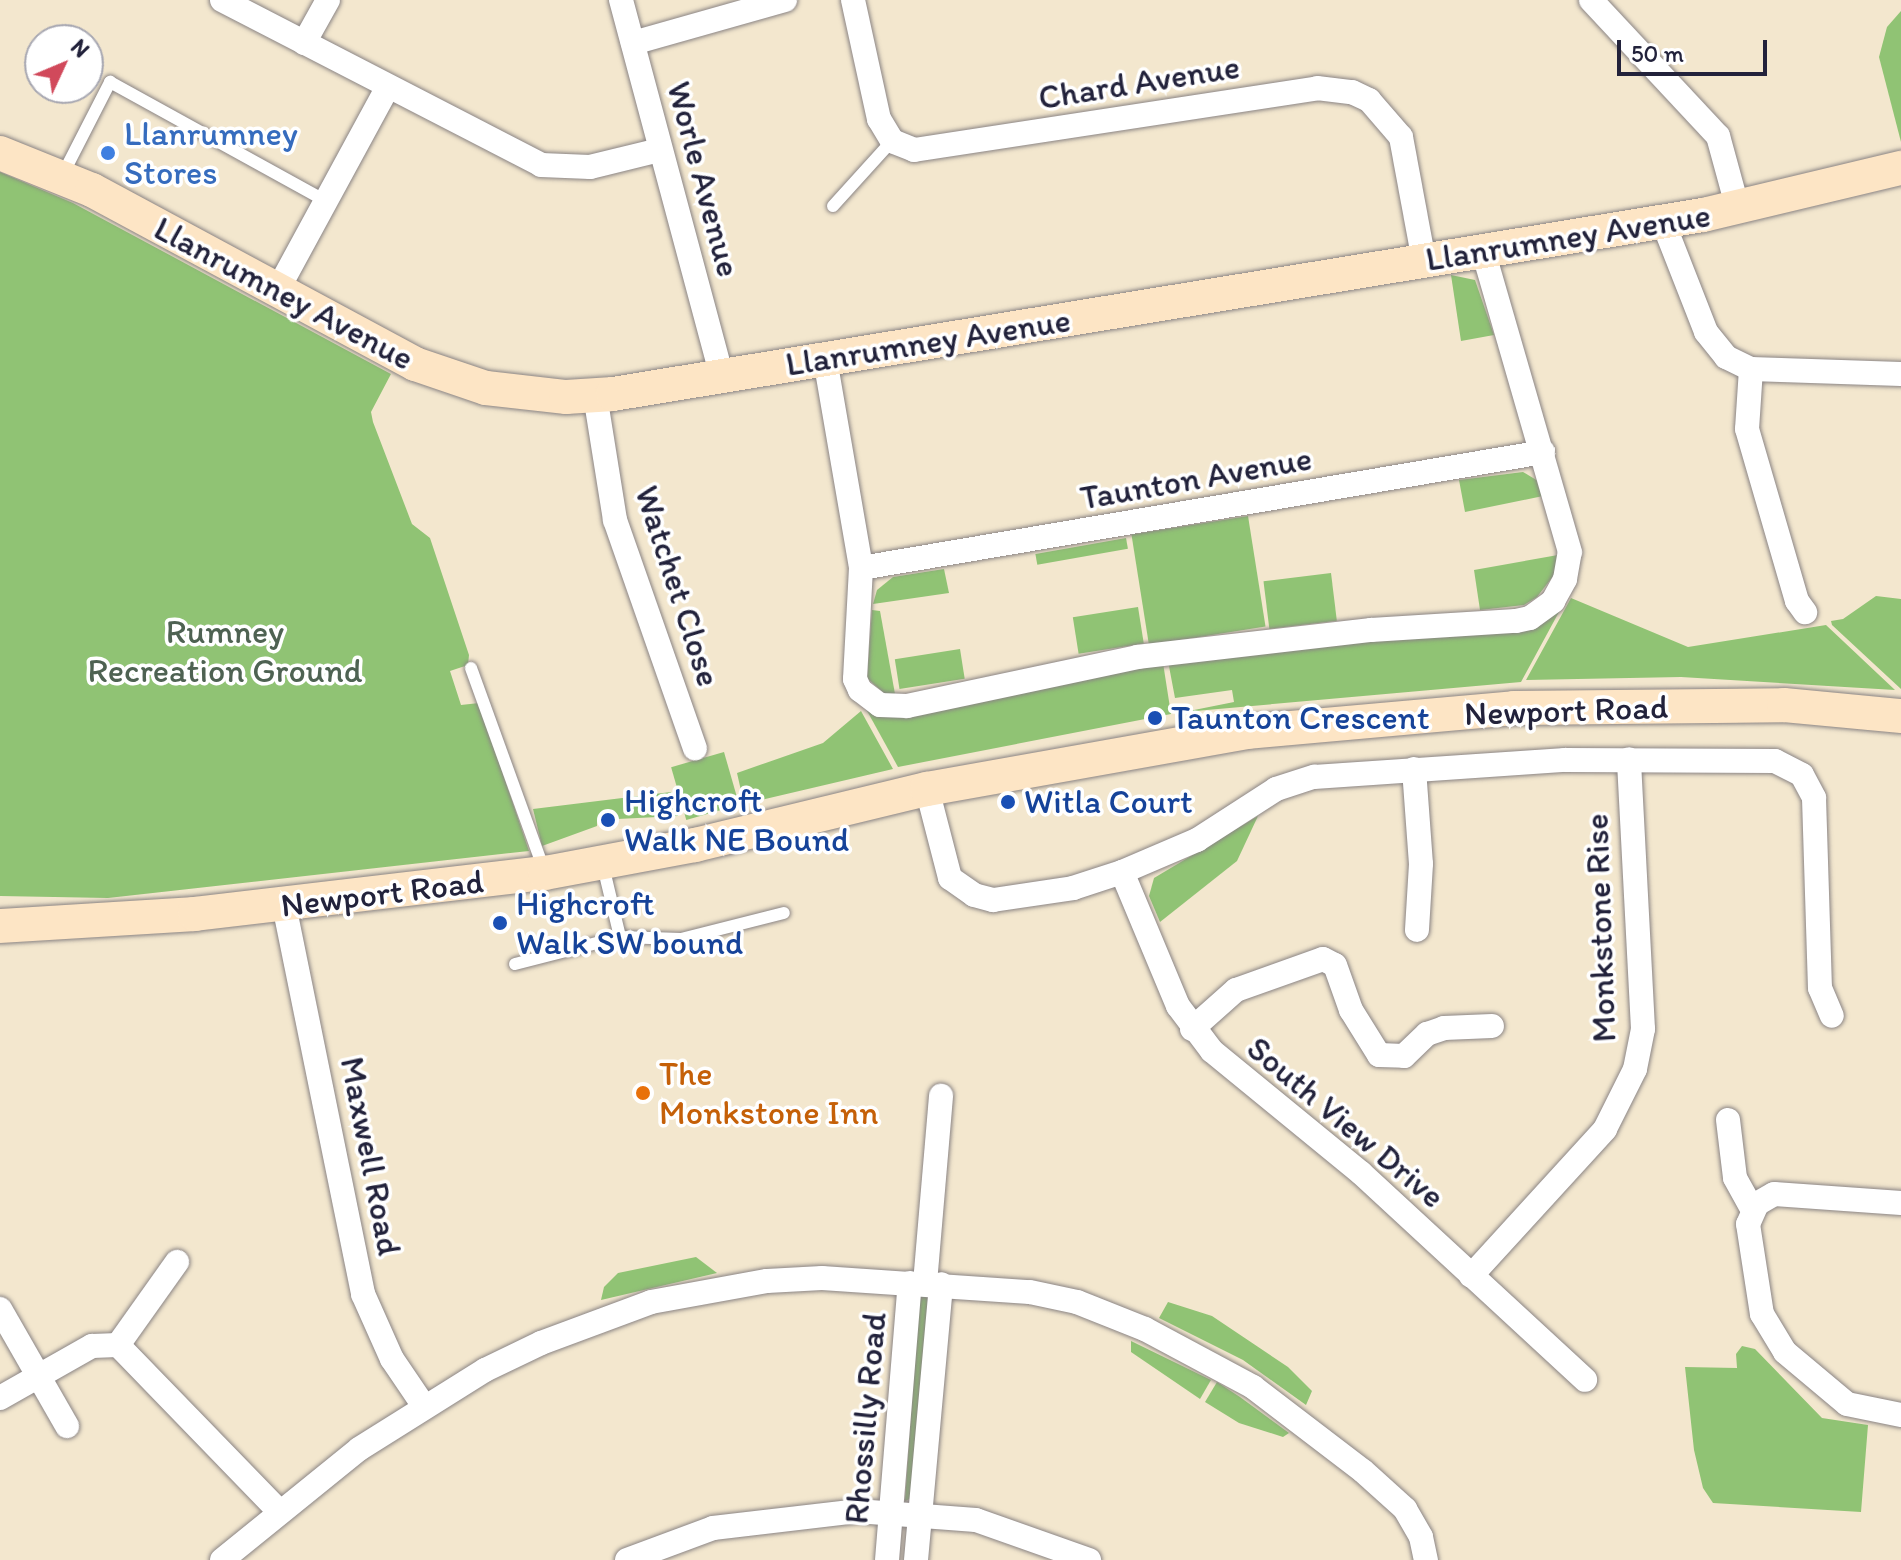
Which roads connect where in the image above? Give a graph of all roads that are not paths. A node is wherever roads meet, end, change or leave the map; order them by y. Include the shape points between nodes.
1 (222, 0) edge
2 (328, 0) edge
3 (621, 0) edge
4 (785, 0) edge
5 (853, 0) edge
6 (1591, 0) edge
7 (304, 43) junction
8 (633, 43) junction
9 (387, 88) junction
10 (892, 141) junction
11 (659, 150) junction
12 (0, 153) edge
13 (1901, 168) edge
14 (62, 176) junction
15 (326, 201) junction
16 (833, 206) dead end
17 (1738, 209) junction
18 (1663, 222) junction
19 (1483, 251) junction
20 (1424, 261) junction
21 (277, 291) junction
22 (825, 359) junction
23 (1751, 369) junction
24 (1901, 374) edge
25 (722, 376) junction
26 (595, 395) junction
27 (1543, 452) junction
28 (861, 568) junction
29 (1805, 612) dead end
30 (471, 668) dead end
31 (1901, 716) edge
32 (695, 748) dead end
33 (1629, 759) junction
34 (1414, 769) junction
35 (927, 789) junction
36 (602, 862) junction
37 (1122, 872) junction
38 (545, 873) junction
39 (284, 905) junction
40 (784, 913) dead end
41 (0, 926) edge
42 (1417, 930) dead end
43 (620, 937) junction
44 (515, 964) dead end
45 (1832, 1016) dead end
46 (1492, 1026) dead end
47 (1192, 1029) junction
48 (941, 1096) dead end
49 (1728, 1120) dead end
50 (1901, 1203) edge
51 (1753, 1210) junction
52 (177, 1262) dead end
53 (1471, 1276) junction
54 (925, 1283) junction
55 (0, 1309) edge
56 (118, 1345) junction
57 (38, 1377) junction
58 (1585, 1380) dead end
59 (0, 1398) edge
60 (424, 1406) junction
61 (1901, 1415) edge
62 (67, 1426) dead end
63 (279, 1511) junction
64 (891, 1511) junction
65 (921, 1513) junction
66 (222, 1560) edge
67 (627, 1560) edge
68 (887, 1560) edge
69 (916, 1560) edge
70 (1089, 1560) edge
71 (1426, 1560) edge

1 - 7 street
2 - 7 street
3 - 8 street, Worle Avenue
4 - 8 street
5 - 10 street via 879,119
6 - 17 street via 1718,136
7 - 9 street
8 - 11 street, Worle Avenue
9 - 11 street via 541,165 590,167
9 - 15 street
10 - 16 lane
10 - 20 street, Chard Avenue via 925,150 1335,88 1369,100 1401,137
11 - 25 street, Worle Avenue
12 - 14 street, Llanrumney Avenue
13 - 17 street, Llanrumney Avenue
14 - 15 lane via 110,82
14 - 21 street, Llanrumney Avenue
15 - 21 street
17 - 18 street, Llanrumney Avenue
18 - 19 street, Llanrumney Avenue
18 - 23 street via 1710,339 1726,357
19 - 20 street, Llanrumney Avenue
19 - 27 street
20 - 22 street, Llanrumney Avenue
21 - 26 street, Llanrumney Avenue via 403,359 453,379 537,396
22 - 25 street, Llanrumney Avenue
22 - 28 street
23 - 24 street
23 - 29 street via 1747,429 1797,601
25 - 26 street, Llanrumney Avenue
26 - 32 street, Watchet Close via 615,520
27 - 28 street, Taunton Avenue
27 - 28 street via 1567,533 1569,565 1553,601 1530,618 1516,621 1357,631 1137,657 893,707 869,699 855,679
30 - 38 lane
31 - 35 street, Newport Road via 1784,705 1514,708 1246,732
33 - 34 street
33 - 45 street via 1775,761 1802,775 1814,798 1820,988
33 - 53 street, Monkstone Rise via 1643,1029 1635,1069 1605,1129
34 - 37 street via 1293,782 1197,840
34 - 42 street via 1421,864
35 - 36 street, Newport Road
35 - 37 street via 943,862 958,885 974,895 1013,899
36 - 38 street, Newport Road
36 - 43 lane
37 - 47 street, South View Drive via 1157,961
38 - 39 street, Newport Road
39 - 41 street, Newport Road
39 - 60 street, Maxwell Road via 363,1294 378,1333
40 - 43 lane via 681,939
43 - 44 lane
46 - 47 street via 1444,1028 1427,1034 1404,1056 1379,1055 1351,1010 1335,965 1323,959 1236,990
47 - 53 street, South View Drive
48 - 54 street
49 - 51 street via 1735,1178
50 - 51 street via 1774,1194
51 - 61 street via 1748,1224 1762,1314 1779,1343 1847,1404
52 - 56 street
53 - 58 street, South View Drive
54 - 60 street via 767,1281 651,1302 541,1343
54 - 64 street, Rhossilly Road
54 - 65 street, Rhossilly Road
54 - 71 street via 1077,1302 1226,1370 1388,1492 1415,1525
55 - 57 street
56 - 57 street via 92,1346
56 - 63 street
57 - 59 street
57 - 62 street
60 - 63 street
63 - 66 street
64 - 65 street
64 - 67 street via 739,1523 686,1536
64 - 68 street, Rhossilly Road
65 - 69 street, Rhossilly Road
65 - 70 street via 1010,1528

